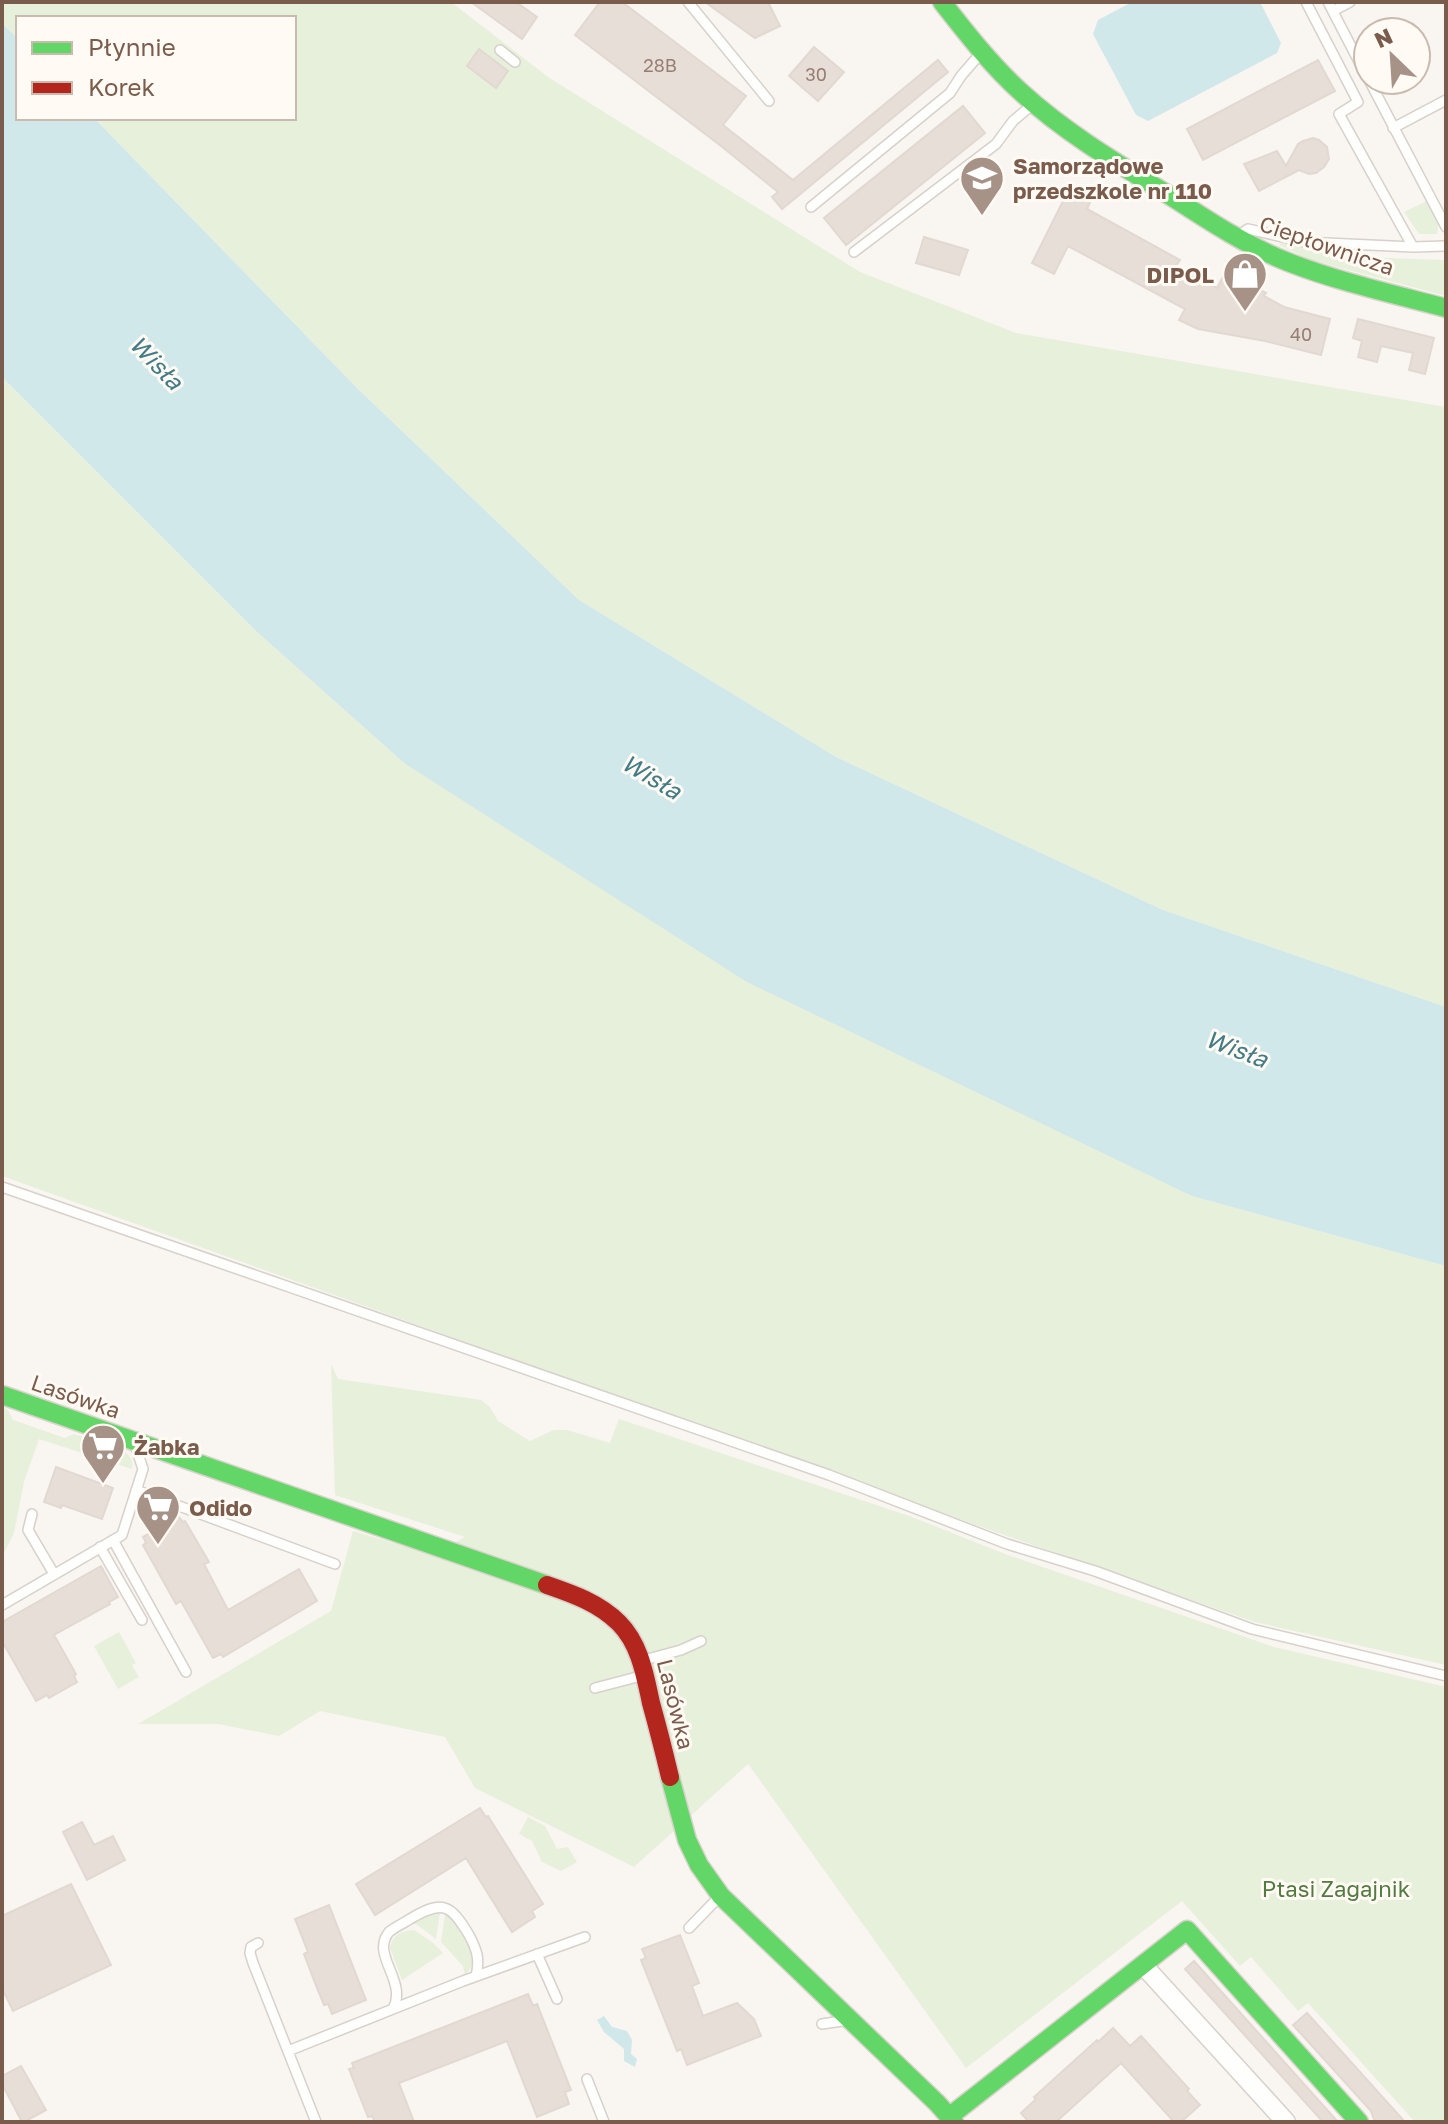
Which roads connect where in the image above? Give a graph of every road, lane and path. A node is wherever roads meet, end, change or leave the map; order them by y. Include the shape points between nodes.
1 (688, 2) edge
2 (942, 2) edge
3 (1306, 2) edge
4 (1350, 2) edge
5 (1330, 7) edge
6 (1352, 49) edge
7 (500, 50) dead end
8 (982, 52) junction
9 (515, 62) dead end
10 (1377, 96) edge
11 (1446, 100) edge
12 (769, 101) dead end
13 (1034, 104) junction
14 (1393, 128) junction
15 (811, 207) dead end
16 (1446, 227) edge
17 (1236, 238) junction
18 (1446, 246) edge
19 (1413, 247) junction
20 (854, 252) dead end
21 (1446, 308) edge
22 (2, 1187) edge
23 (2, 1395) edge
24 (134, 1441) junction
25 (136, 1490) junction
26 (32, 1514) dead end
27 (113, 1540) junction
28 (100, 1547) junction
29 (335, 1564) dead end
30 (54, 1574) junction
31 (2, 1605) edge
32 (142, 1620) dead end
33 (701, 1641) dead end
34 (643, 1668) junction
35 (186, 1672) dead end
36 (1446, 1676) edge
37 (595, 1688) dead end
38 (721, 1896) junction
39 (689, 1928) dead end
40 (585, 1937) dead end
41 (258, 1943) dead end
42 (537, 1954) junction
43 (1143, 1965) junction
44 (476, 1976) junction
45 (557, 1999) dead end
46 (393, 2009) junction
47 (849, 2021) junction
48 (822, 2024) dead end
49 (288, 2051) junction
50 (587, 2079) dead end
51 (952, 2119) edge
52 (316, 2122) edge
53 (604, 2122) edge
54 (1286, 2122) edge
55 (1359, 2122) edge

1 - 12 lane
2 - 8 street, Ciepłownicza
3 - 19 lane via 1358,102 1339,114
4 - 5 lane
5 - 6 lane
7 - 9 lane
8 - 13 street, Ciepłownicza
8 - 15 lane via 950,93
10 - 14 lane
11 - 14 lane
13 - 17 street, Ciepłownicza
13 - 20 lane via 996,144
14 - 16 lane
17 - 19 lane via 1248,229 1305,242
17 - 21 street, Ciepłownicza via 1287,261
18 - 19 lane
22 - 36 lane via 829,1475 1252,1629
23 - 24 street, Lasówka
24 - 25 lane, Lasówka via 143,1469
24 - 34 street, Lasówka via 581,1597 618,1619
25 - 27 lane, Lasówka via 122,1535
25 - 29 lane
26 - 30 lane via 28,1530
27 - 28 lane
27 - 35 lane
28 - 30 lane
28 - 32 lane
30 - 31 lane
33 - 34 lane
34 - 37 lane
34 - 38 street, Lasówka via 683,1831
38 - 39 lane
38 - 47 street, Lasówka
40 - 42 lane
41 - 49 lane via 250,1953
42 - 44 lane
42 - 45 lane
43 - 51 street
43 - 54 street
43 - 55 street via 1187,1930
44 - 46 lane
44 - 46 lane via 479,1955 457,1915 443,1908 426,1910 391,1930 384,1943 398,1993
46 - 49 lane
47 - 48 lane
47 - 51 street, Lasówka
49 - 52 lane
50 - 53 lane

